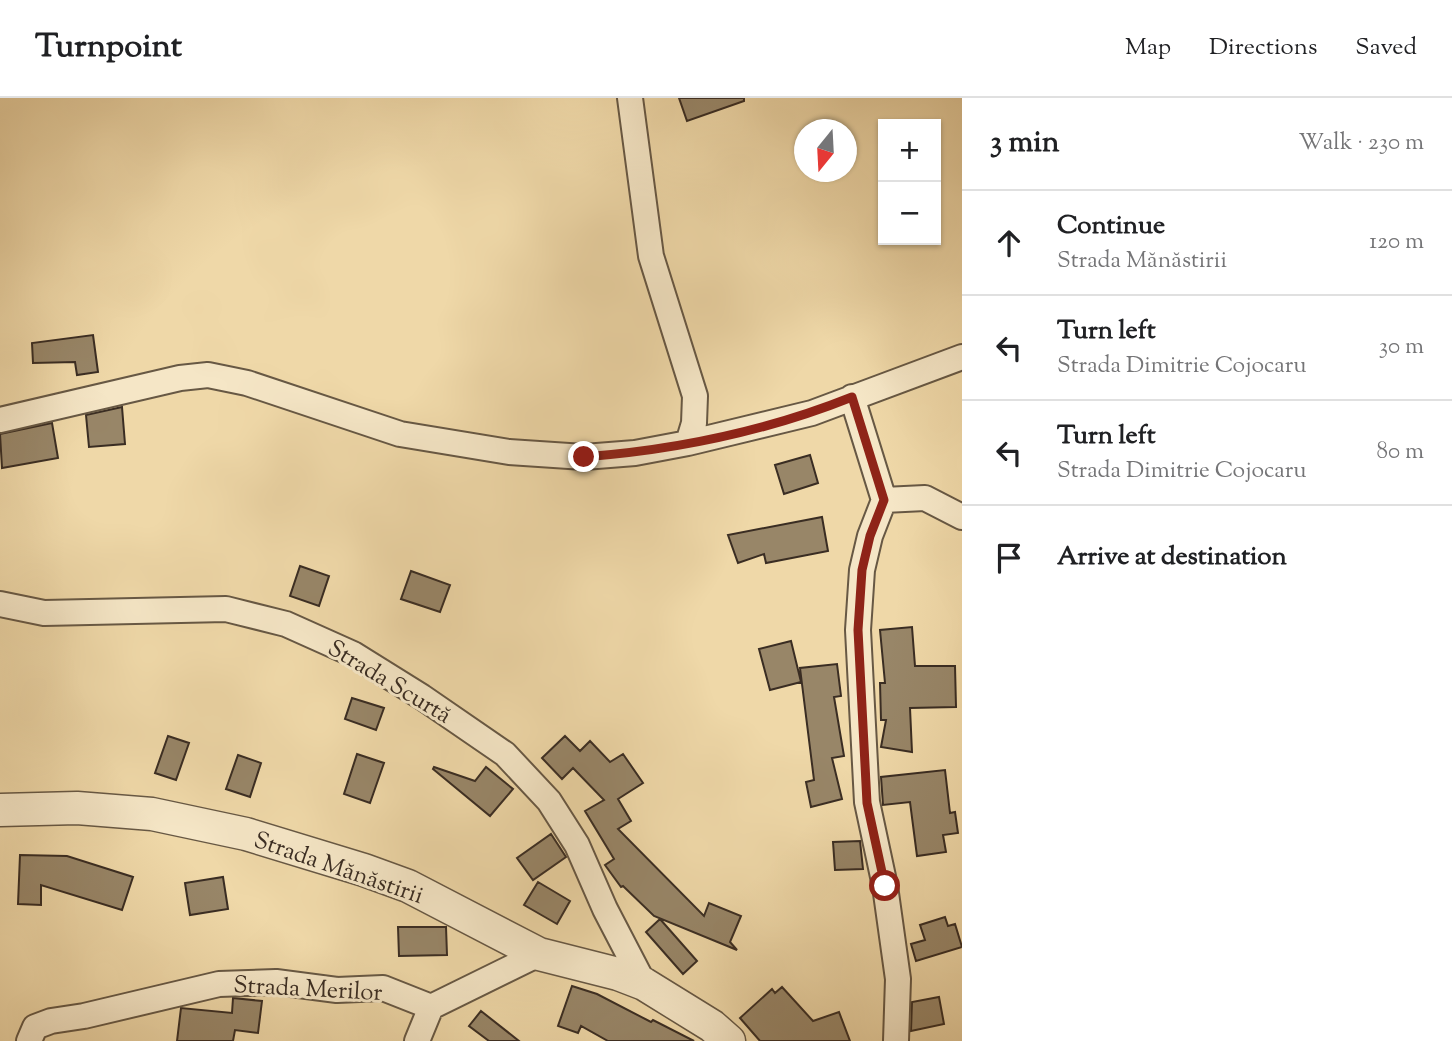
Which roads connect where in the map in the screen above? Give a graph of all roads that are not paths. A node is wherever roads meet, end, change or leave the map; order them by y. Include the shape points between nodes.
1 (630, 98) edge
2 (962, 357) edge
3 (695, 396) junction
4 (852, 397) junction
5 (0, 420) edge
6 (731, 434) junction
7 (688, 443) junction
8 (884, 500) junction
9 (962, 517) edge
10 (0, 604) edge
11 (0, 810) edge
12 (539, 954) junction
13 (644, 984) junction
14 (430, 1007) junction
15 (29, 1041) edge
16 (417, 1041) edge
17 (729, 1041) edge
18 (896, 1041) edge

1 - 3 street via 651,256
2 - 4 street
3 - 6 street
3 - 7 street
4 - 6 street via 812,413
4 - 8 street
5 - 7 street via 180,377 208,375 247,383 400,434 509,452 584,457
6 - 7 street
8 - 9 street via 925,498
8 - 18 street via 862,570 858,630 867,803 898,979
10 - 13 street, Strada Scurtă via 44,613 226,609 286,624 353,654 505,754 549,802 577,845
11 - 12 street, Strada Mănăstirii via 77,808 152,814 246,835 408,887
12 - 13 street, Strada Mănăstirii
12 - 14 street
13 - 17 street, Strada Mănăstirii
14 - 15 street, Strada Merilor via 383,988 219,984 51,1020 34,1027
14 - 16 street

